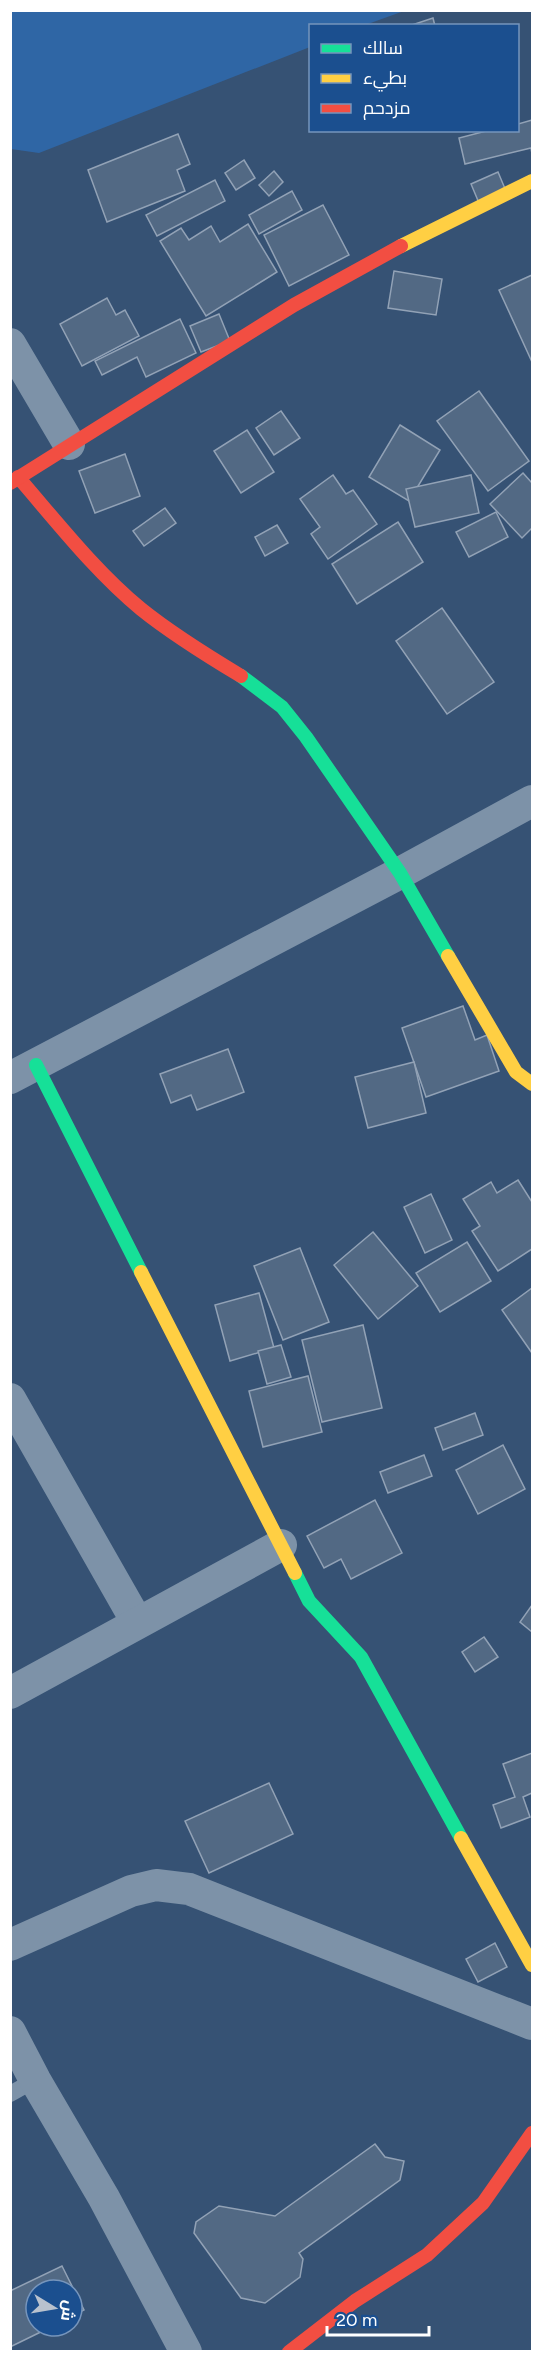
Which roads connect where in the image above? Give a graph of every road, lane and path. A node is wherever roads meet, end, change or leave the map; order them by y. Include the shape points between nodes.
1 (532, 181) edge
2 (10, 344) edge
3 (69, 444) junction
4 (14, 480) edge
5 (532, 801) edge
6 (400, 873) junction
7 (23, 1071) edge
8 (532, 1084) edge
9 (10, 1399) edge
10 (281, 1545) junction
11 (137, 1622) junction
12 (10, 1693) edge
13 (10, 1946) edge
14 (532, 1965) edge
15 (532, 2024) edge
16 (10, 2032) edge
17 (23, 2087) edge
18 (532, 2133) edge
19 (186, 2352) edge
20 (289, 2352) edge

1 - 3 street via 411,240 294,305
2 - 3 street
3 - 4 street
4 - 6 street via 140,608 199,651 253,683 282,707
5 - 6 street
6 - 7 street
6 - 8 street via 516,1072
7 - 10 street
9 - 11 street
10 - 11 street
10 - 14 street via 309,1601 361,1657
11 - 12 street
13 - 15 street via 131,1891 156,1884 189,1889
16 - 17 street
17 - 19 street via 104,2198
18 - 20 street via 483,2203 427,2255 355,2301

